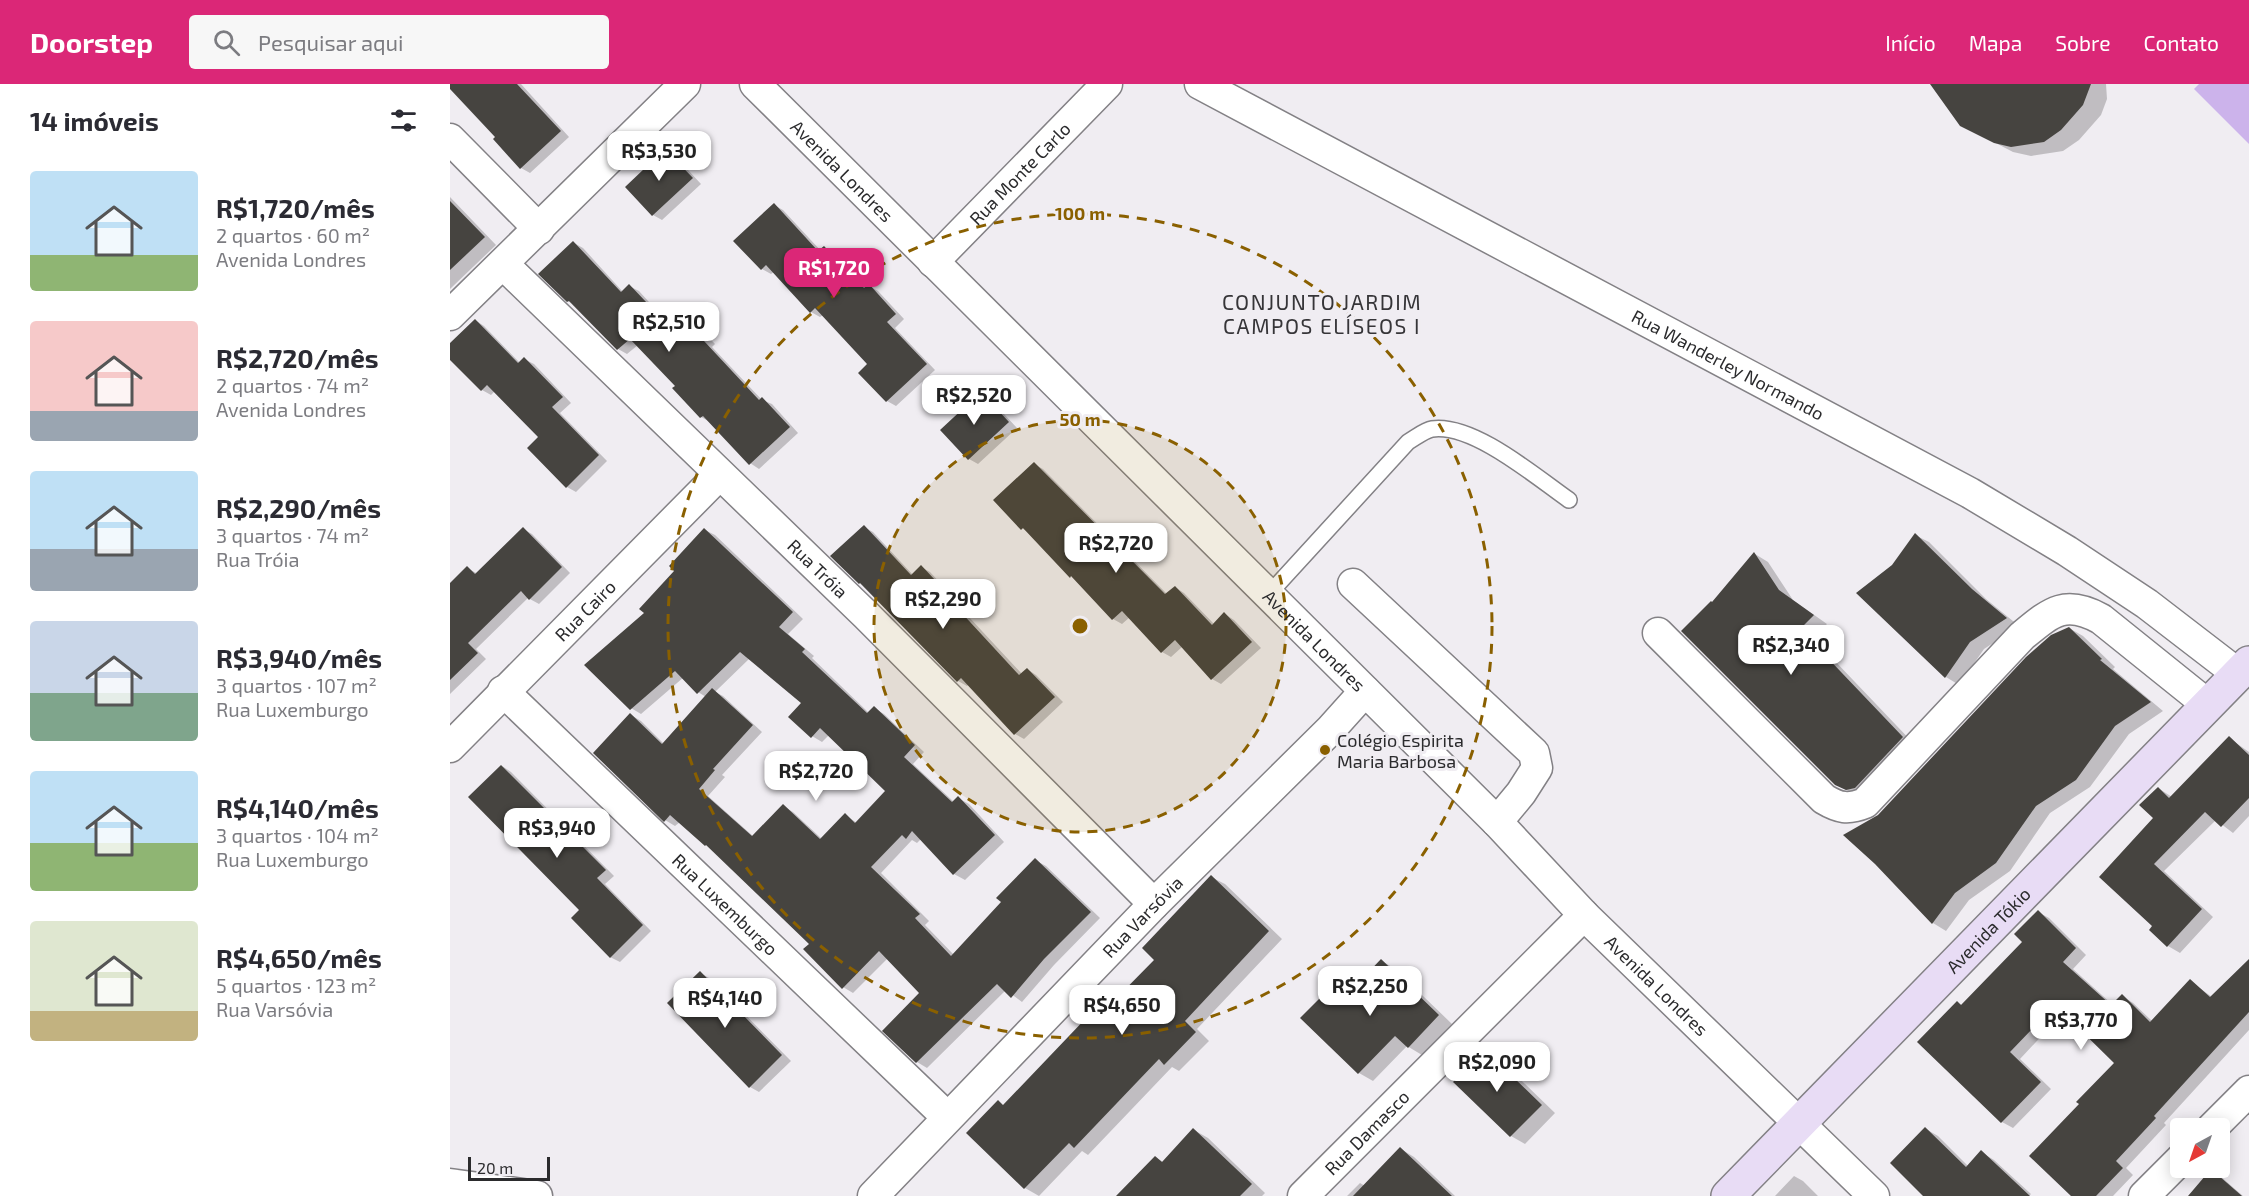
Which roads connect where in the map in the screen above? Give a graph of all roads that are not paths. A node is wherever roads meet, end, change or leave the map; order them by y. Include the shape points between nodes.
1 (685, 84) edge
2 (755, 84) edge
3 (1107, 84) edge
4 (1200, 84) edge
5 (450, 139) edge
6 (539, 229) junction
7 (933, 261) junction
8 (502, 264) junction
9 (450, 315) edge
10 (719, 475) junction
11 (1569, 500) dead end
12 (1353, 584) dead end
13 (1268, 595) junction
14 (1658, 633) dead end
15 (2243, 669) edge
16 (503, 691) junction
17 (1365, 691) junction
18 (2208, 705) junction
19 (450, 747) edge
20 (1497, 822) junction
21 (1154, 904) junction
22 (1584, 915) junction
23 (2249, 1091) edge
24 (947, 1117) junction
25 (2222, 1118) edge
26 (1799, 1123) junction
27 (2170, 1170) edge
28 (450, 1184) edge
29 (537, 1196) edge
30 (873, 1196) edge
31 (1303, 1196) edge
32 (1728, 1196) edge
33 (1874, 1196) edge
34 (2144, 1196) edge

1 - 6 street
2 - 7 street, Avenida Londres
3 - 7 street, Rua Monte Carlo
4 - 15 street, Rua Wanderley Normando via 1970,493 2067,551
5 - 6 street
6 - 8 street
7 - 13 street, Avenida Londres
8 - 9 street
8 - 10 street, Rua Tróia
10 - 16 street, Rua Cairo
10 - 21 street, Rua Tróia via 866,615
11 - 13 lane via 1486,443 1458,430 1431,429 1408,442
12 - 20 street via 1534,753 1537,768
13 - 17 street, Avenida Londres
14 - 18 street via 1824,799 1839,807 1853,808 1865,803 2022,636 2044,618 2065,608 2085,610 2101,619
15 - 18 street, Avenida Tókio
16 - 19 street, Rua Cairo
16 - 24 street, Rua Luxemburgo
17 - 20 street, Avenida Londres
17 - 21 street, Rua Varsóvia
18 - 26 street, Avenida Tókio
20 - 22 street, Avenida Londres
21 - 24 street, Rua Varsóvia
22 - 26 street, Avenida Londres
22 - 31 street, Rua Damasco
23 - 25 street
24 - 30 street, Rua Varsóvia
26 - 32 street, Avenida Tókio
26 - 33 street, Avenida Londres
27 - 34 street
28 - 29 street

